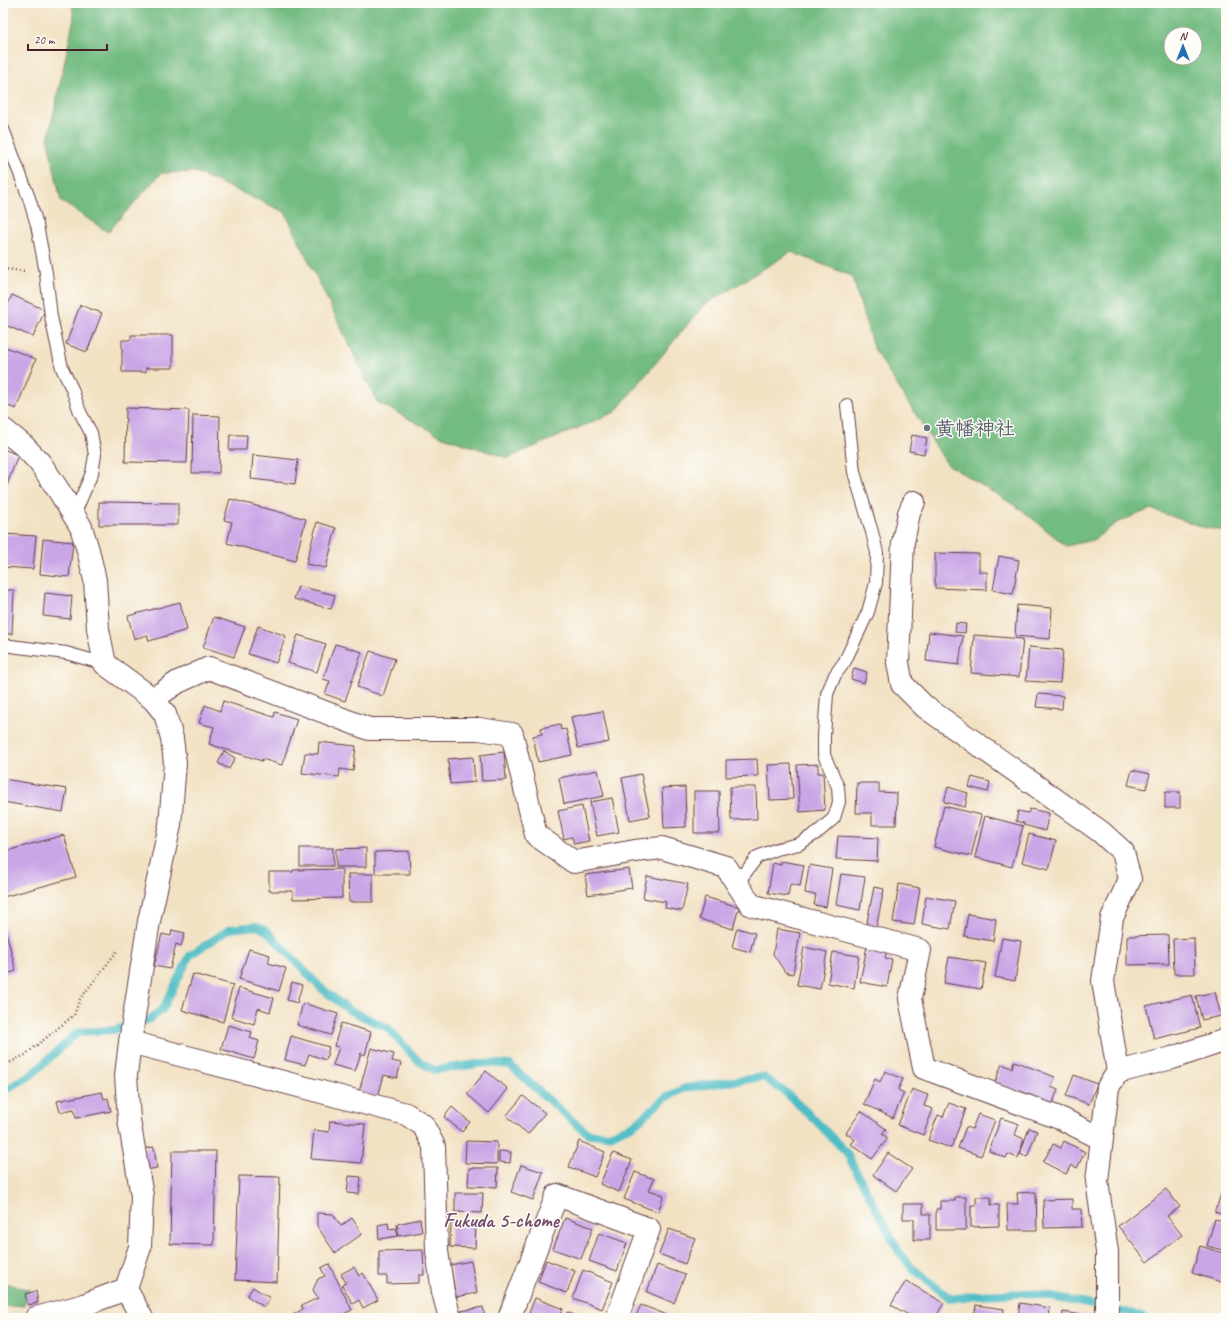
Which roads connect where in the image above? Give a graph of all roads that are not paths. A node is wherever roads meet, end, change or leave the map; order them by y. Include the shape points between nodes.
1 (3, 129) edge
2 (847, 405) dead end
3 (3, 429) edge
4 (914, 502) dead end
5 (74, 515) junction
6 (3, 645) edge
7 (105, 664) junction
8 (153, 699) junction
9 (737, 884) junction
10 (1226, 1040) edge
11 (130, 1042) junction
12 (1118, 1072) junction
13 (1102, 1139) junction
14 (126, 1289) junction
15 (36, 1318) edge
16 (142, 1318) edge
17 (450, 1318) edge
18 (509, 1318) edge
19 (617, 1318) edge
20 (1107, 1318) edge

1 - 5 lane via 37,225 51,317 62,368 91,433 95,455 92,473
2 - 9 lane via 854,472 877,553 876,583 868,612 827,694 824,755 838,788 839,802 834,818 818,832 799,844 776,849 757,857
3 - 5 street via 40,463
4 - 12 street via 903,542 898,663 902,684 925,707 1101,832 1123,852 1130,879 1112,918 1103,981
5 - 7 street via 81,527 95,580 98,630
6 - 7 lane via 66,653
7 - 8 street
8 - 9 street via 178,682 209,668 369,729 479,729 512,734 536,835 574,862 662,848 726,867
8 - 11 street via 165,714 172,738 175,763 170,825 149,921
9 - 13 street via 751,905 920,950 910,999 924,1068 1062,1119
10 - 12 street
11 - 14 street via 126,1075 129,1120 142,1196 140,1247
11 - 17 street via 406,1114 423,1125 434,1146 437,1251
12 - 13 street via 1108,1087
13 - 20 street via 1097,1181 1107,1252
14 - 15 street via 81,1306
14 - 16 street
18 - 19 street via 556,1195 649,1229

